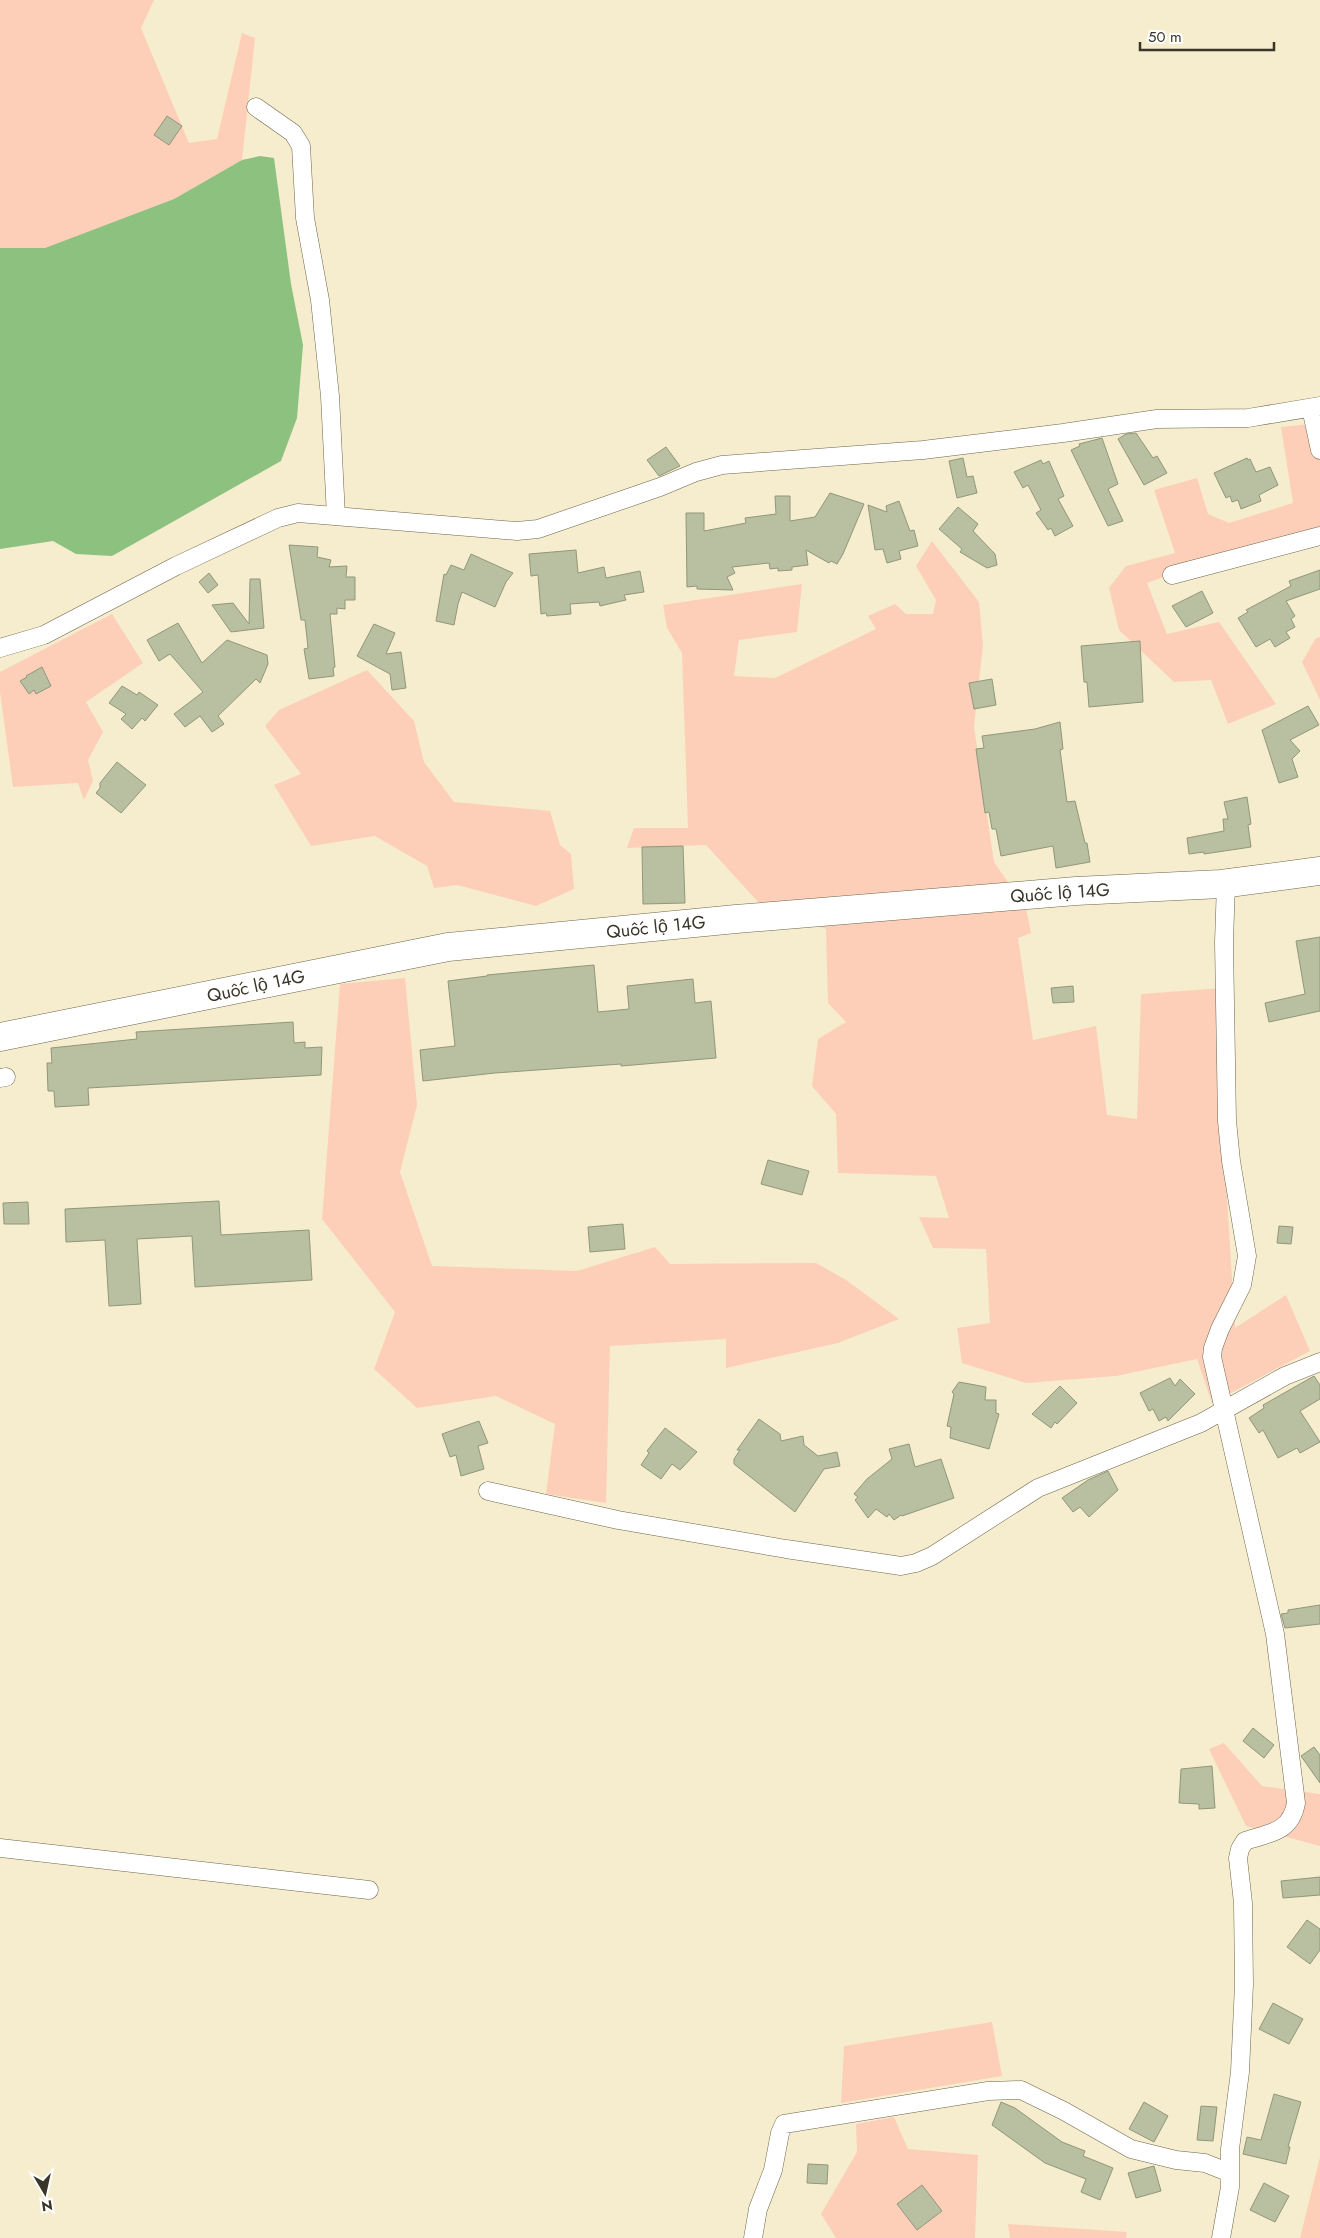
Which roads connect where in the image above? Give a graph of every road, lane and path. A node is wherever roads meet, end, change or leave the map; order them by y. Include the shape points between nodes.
1 (256, 106) dead end
2 (1315, 407) edge
3 (1320, 450) edge
4 (336, 516) junction
5 (1320, 536) edge
6 (1172, 575) dead end
7 (0, 648) edge
8 (1320, 871) edge
9 (1226, 883) junction
10 (0, 1037) edge
11 (1320, 1362) edge
12 (1224, 1411) junction
13 (488, 1491) dead end
14 (0, 1848) edge
15 (369, 1890) dead end
16 (1230, 2173) junction
17 (753, 2238) edge
18 (1221, 2238) edge

1 - 4 street via 294,134 301,146 304,218 320,300 330,396
2 - 3 street
2 - 4 street via 1248,418 1157,419 923,450 722,465 538,530
4 - 7 street via 298,513 278,518 176,566 44,635
5 - 6 street
8 - 9 main road, Quốc lộ 14G
9 - 10 main road, Quốc lộ 14G via 1066,892 736,919 448,947
9 - 12 street via 1227,1121 1248,1256 1242,1285 1213,1348 1212,1357
11 - 12 street via 1285,1376
12 - 13 street via 1202,1423 1038,1488 932,1556 900,1566 786,1550 618,1520
12 - 16 street via 1275,1634 1296,1803 1291,1820 1285,1827 1245,1841 1238,1854 1243,1903 1244,1984 1240,2072
14 - 15 street
16 - 17 street via 1205,2163 1131,2149 1021,2090 988,2091 784,2124 773,2170 758,2209
16 - 18 street

